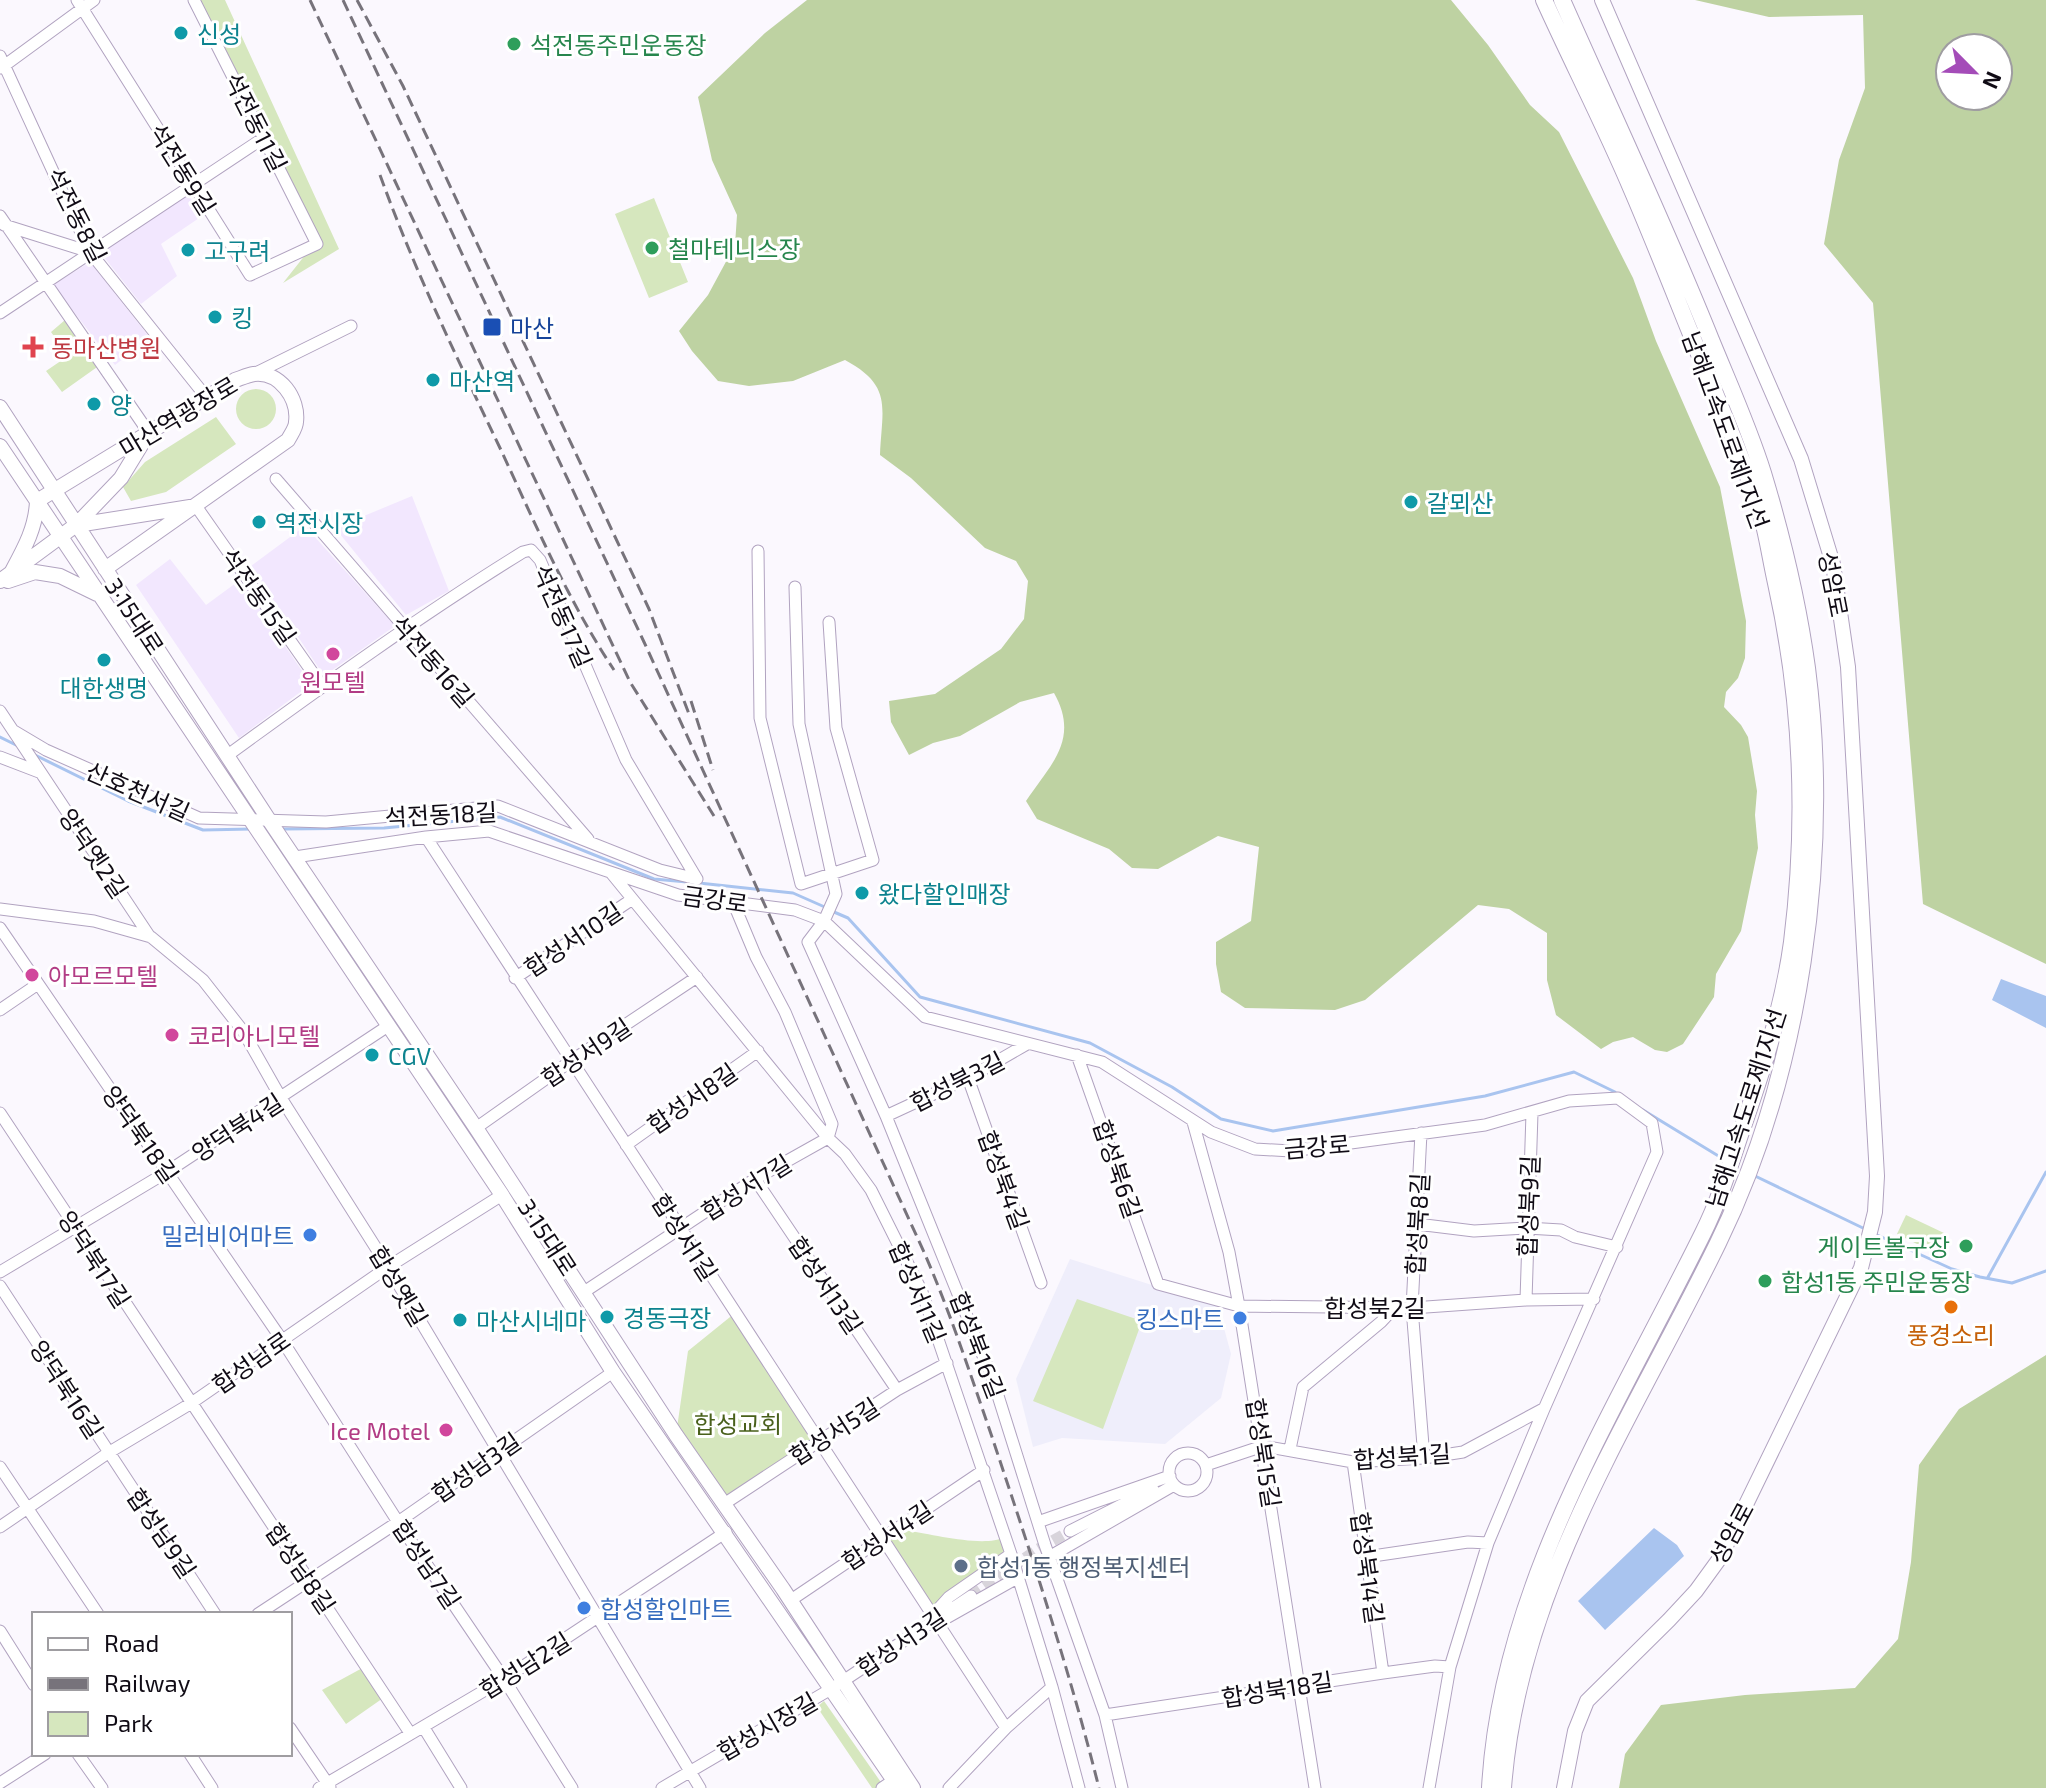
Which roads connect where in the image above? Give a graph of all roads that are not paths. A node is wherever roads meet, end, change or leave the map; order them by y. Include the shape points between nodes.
1 (94, 0) edge
2 (194, 0) edge
3 (1544, 0) edge
4 (1562, 0) edge
5 (1602, 0) edge
6 (80, 3) edge
7 (2, 63) edge
8 (265, 137) junction
9 (193, 185) junction
10 (2, 222) edge
11 (317, 244) joint
12 (90, 252) junction
13 (46, 283) junction
14 (0, 313) edge
15 (351, 326) dead end
16 (256, 373) junction
17 (207, 398) junction
18 (0, 407) edge
19 (149, 433) junction
20 (0, 446) edge
21 (276, 479) dead end
22 (55, 491) junction
23 (37, 501) junction
24 (196, 506) junction
25 (76, 525) junction
26 (60, 536) junction
27 (758, 551) dead end
28 (105, 569) junction
29 (4, 579) edge
30 (795, 587) dead end
31 (100, 595) junction
32 (829, 622) dead end
33 (406, 629) junction
34 (322, 686) junction
35 (2, 715) edge
36 (17, 736) junction
37 (228, 755) junction
38 (3, 762) edge
39 (38, 770) junction
40 (250, 821) junction
41 (270, 822) junction
42 (426, 837) junction
43 (591, 843) junction
44 (292, 852) junction
45 (611, 873) junction
46 (832, 874) junction
47 (697, 879) joint
48 (631, 900) junction
49 (733, 902) junction
50 (0, 909) edge
51 (824, 920) junction
52 (0, 928) edge
53 (151, 937) junction
54 (697, 977) junction
55 (515, 978) junction
56 (38, 984) junction
57 (0, 1010) edge
58 (388, 1026) junction
59 (1027, 1044) junction
60 (758, 1051) junction
61 (1077, 1055) junction
62 (571, 1061) junction
63 (968, 1078) junction
64 (281, 1098) junction
65 (0, 1113) edge
66 (1532, 1113) junction
67 (886, 1116) junction
68 (1193, 1122) junction
69 (476, 1128) junction
70 (1421, 1133) junction
71 (828, 1138) junction
72 (626, 1145) junction
73 (167, 1172) junction
74 (755, 1179) junction
75 (1732, 1187) junction
76 (502, 1195) junction
77 (1417, 1224) junction
78 (74, 1228) junction
79 (1527, 1228) junction
80 (680, 1229) junction
81 (1617, 1247) junction
82 (388, 1267) junction
83 (0, 1272) edge
84 (1041, 1283) dead end
85 (1158, 1284) joint
86 (0, 1286) edge
87 (584, 1292) junction
88 (1594, 1299) junction
89 (1526, 1300) junction
90 (1239, 1306) junction
91 (1394, 1308) junction
92 (1412, 1308) junction
93 (282, 1340) junction
94 (947, 1363) junction
95 (613, 1372) junction
96 (897, 1390) junction
97 (190, 1404) junction
98 (1544, 1409) junction
99 (819, 1441) junction
100 (1263, 1446) junction
101 (1290, 1449) junction
102 (498, 1451) junction
103 (108, 1453) junction
104 (1424, 1458) junction
105 (1353, 1462) junction
106 (1206, 1465) junction
107 (0, 1467) edge
108 (984, 1470) junction
109 (1172, 1480) junction
110 (724, 1504) junction
111 (28, 1508) junction
112 (398, 1522) junction
113 (1038, 1522) junction
114 (0, 1527) edge
115 (1070, 1531) tunnel mouth
116 (726, 1532) junction
117 (883, 1537) junction
118 (1488, 1543) junction
119 (1011, 1554) junction
120 (1049, 1557) junction
121 (1366, 1557) junction
122 (1017, 1578) junction
123 (309, 1580) junction
124 (971, 1596) tunnel mouth
125 (791, 1600) junction
126 (97, 1612) edge
127 (214, 1612) edge
128 (261, 1612) edge
129 (939, 1617) junction
130 (598, 1619) junction
131 (0, 1631) edge
132 (1450, 1667) junction
133 (1383, 1673) junction
134 (504, 1679) junction
135 (32, 1682) edge
136 (837, 1685) junction
137 (1301, 1686) junction
138 (1052, 1687) junction
139 (1105, 1715) junction
140 (424, 1728) junction
141 (1006, 1728) junction
142 (292, 1731) edge
143 (410, 1733) junction
144 (42, 1756) edge
145 (79, 1756) edge
146 (191, 1756) edge
147 (689, 1772) junction
148 (0, 1783) edge
149 (892, 1785) edge
150 (325, 1787) edge
151 (102, 1788) edge
152 (212, 1788) edge
153 (461, 1788) edge
154 (572, 1788) edge
155 (662, 1788) edge
156 (700, 1788) edge
157 (913, 1788) edge
158 (949, 1788) edge
159 (1079, 1788) edge
160 (1122, 1788) edge
161 (1315, 1788) edge
162 (1429, 1788) edge
163 (1490, 1788) edge
164 (1503, 1788) edge
165 (1564, 1788) edge

1 - 6 street
2 - 8 street, 석전동11길
3 - 75 highway, 남해고속도로제1지선 via 1631,186 1725,420 1762,519 1788,636 1800,779 1791,944 1776,1021 1739,1141
4 - 75 highway, 남해고속도로제1지선 via 1678,259 1761,468 1807,669 1815,828 1808,933 1758,1144
5 - 165 main road, 성암로 via 1801,459 1833,564 1848,667 1877,1176 1875,1212 1861,1268 1720,1558 1678,1610 1587,1701
6 - 7 street
6 - 9 street, 석전동9길
7 - 12 street, 석전동8길
8 - 9 street
8 - 11 street, 석전동11길
9 - 11 street, 석전동9길 via 250,275
9 - 12 street
10 - 12 street
10 - 13 street
12 - 13 street
12 - 17 street, 석전동8길
13 - 14 street
13 - 19 street
15 - 16 street
16 - 17 main road, 마산역광장로
16 - 24 main road, 마산역광장로 via 284,385 295,404 296,425 288,440
17 - 19 main road, 마산역광장로
18 - 22 main road, 3·15대로
19 - 22 main road, 마산역광장로
19 - 25 main road via 121,478
20 - 23 main road, 3·15대로
21 - 33 street, 석전동16길
22 - 23 main road, 마산역광장로
22 - 25 main road, 3·15대로
23 - 26 main road, 3·15대로
23 - 29 main road via 28,542
24 - 25 main road
24 - 28 main road, 마산역광장로
24 - 34 street, 석전동15길
25 - 26 main road
25 - 28 main road, 3·15대로
26 - 29 main road
26 - 31 main road, 3·15대로
27 - 46 street via 760,718 801,884
28 - 37 main road, 3·15대로
29 - 31 main road via 35,572 60,576
30 - 46 street via 799,724
31 - 40 main road, 3·15대로
32 - 46 street via 836,728 873,860
33 - 34 street, 석전동17길
33 - 43 street, 석전동16길
33 - 47 street, 석전동17길 via 531,550 540,560 626,760
34 - 37 street, 석전동17길
35 - 36 street
36 - 39 street, 양덕옛2길
36 - 40 street, 산호천서길 via 199,818
37 - 41 main road, 3·15대로
38 - 39 street
39 - 53 street, 양덕옛2길
40 - 41 street, 산호천서길
40 - 58 main road, 3·15대로
41 - 43 street, 석전동18길 via 498,806
41 - 44 main road, 3·15대로
42 - 44 street, 금강로
42 - 45 street, 금강로 via 489,831
42 - 55 street, 합성서1길
43 - 47 street, 석전동18길
44 - 69 main road, 3·15대로
45 - 48 street, 합성서11길
45 - 49 street, 금강로 via 678,895
46 - 51 street via 836,894
48 - 54 street, 합성서11길
48 - 55 street, 합성서10길
49 - 51 street, 금강로 via 795,910
49 - 71 street via 832,1124
50 - 53 street, 합성옛길 via 94,921
51 - 59 street, 금강로 via 925,1017
51 - 67 street, 합성북16길 via 808,942
52 - 56 street, 양덕북18길
53 - 64 street, 합성옛길 via 203,980 243,1031
54 - 60 street, 합성서11길
54 - 62 street, 합성서9길
55 - 62 street, 합성서1길
56 - 57 street
56 - 73 street, 양덕북18길
58 - 64 street, 양덕북4길
58 - 76 main road, 3·15대로
59 - 61 street, 금강로
59 - 63 street, 합성북3길
60 - 71 street, 합성서11길
60 - 72 street, 합성서8길
61 - 68 street, 금강로 via 1102,1062
61 - 85 street, 합성북6길
62 - 69 street, 합성서9길
62 - 72 street, 합성서1길
63 - 67 street, 합성북3길
63 - 84 street, 합성북4길
64 - 73 street, 양덕북4길
64 - 82 street, 합성옛길
65 - 78 street, 양덕북17길
66 - 70 street, 금강로
66 - 79 street, 합성북9길
66 - 81 street, 금강로 via 1569,1101 1618,1098 1652,1123 1657,1152
67 - 113 street, 합성북16길 via 994,1383
68 - 70 street, 금강로 via 1255,1149 1291,1151
68 - 90 street, 합성북15길
69 - 87 main road, 3·15대로
70 - 77 street, 합성북8길
71 - 74 street, 합성서7길
71 - 94 street, 합성서11길 via 871,1190 922,1292
72 - 80 street, 합성서1길
73 - 78 street, 양덕북4길
73 - 93 street, 양덕북18길
74 - 80 street, 합성서7길
74 - 96 street, 합성서13길
75 - 163 highway, 남해고속도로제1지선 via 1616,1399 1553,1531 1505,1683
75 - 164 highway, 남해고속도로제1지선 via 1719,1241 1585,1500 1558,1564 1517,1688
76 - 82 street, 합성남로
76 - 95 main road, 3·15대로
77 - 79 street via 1474,1231
77 - 92 street, 합성북8길
78 - 83 street, 양덕북4길
78 - 97 street, 양덕북17길
79 - 81 street via 1561,1230
79 - 89 street, 합성북9길
80 - 87 street, 합성서7길
80 - 99 street, 합성서1길
81 - 88 street, 금강로
82 - 93 street, 합성남로
82 - 102 street, 합성옛길
85 - 90 street, 합성북2길
86 - 103 street, 양덕북16길
87 - 110 main road, 3·15대로
88 - 89 street, 합성북2길
88 - 98 street, 금강로
89 - 92 street, 합성북2길
90 - 91 street, 합성북2길
90 - 100 street, 합성북15길
91 - 92 street, 합성북2길
91 - 101 street via 1303,1387
92 - 104 street, 합성북8길
93 - 97 street, 합성남로
93 - 112 street, 합성남7길
94 - 96 street, 합성서5길
94 - 108 street, 합성서11길
95 - 102 street, 합성남3길
95 - 116 main road, 3·15대로
96 - 99 street, 합성서5길
97 - 103 street, 합성남로
97 - 123 street, 합성남8길
98 - 104 street, 합성북1길 via 1463,1452
98 - 118 street, 금강로
99 - 110 street, 합성서5길
99 - 117 street, 합성서1길
100 - 101 street, 합성북1길
100 - 106 street, 합성북1길
100 - 137 street, 합성북15길
101 - 105 street, 합성북1길
102 - 112 street, 합성남3길
102 - 130 street, 합성옛길
103 - 111 street, 합성남로
103 - 127 street, 합성남9길
104 - 105 street, 합성북1길
105 - 121 street, 합성북14길
106 - 109 street via 1201,1486 1188,1491
106 - 109 street via 1195,1454 1183,1453 1170,1465
107 - 111 street
108 - 117 street, 합성서4길
108 - 119 street, 합성서11길
109 - 113 street
109 - 115 street
109 - 120 street
110 - 125 main road, 3·15대로
111 - 114 street, 합성남로
111 - 126 street
112 - 123 street, 합성남3길
112 - 134 street, 합성남7길
113 - 120 street, 합성북16길
116 - 130 street, 합성남2길
116 - 136 main road, 3·15대로
117 - 125 street, 합성서4길
117 - 129 street, 합성서1길
118 - 121 street
118 - 132 street, 금강로
119 - 122 street, 합성서11길
119 - 129 street via 949,1597 939,1608
120 - 139 street, 합성북16길
121 - 133 street, 합성북14길
122 - 129 street via 948,1617
122 - 138 street, 합성서11길
123 - 128 street, 합성남3길
123 - 143 street, 합성남8길
124 - 129 street, 합성서3길
125 - 136 main road, 3·15대로
129 - 136 street, 합성서3길
129 - 141 street, 합성서1길
130 - 134 street, 합성남2길
130 - 147 street, 합성옛길
131 - 135 street
132 - 133 street, 합성북18길
132 - 162 street, 금강로
133 - 137 street, 합성북18길
134 - 140 street, 합성남2길
134 - 154 street, 합성남7길
136 - 147 street, 합성시장길
136 - 149 main road, 3·15대로
136 - 157 main road, 3·15대로
137 - 139 street, 합성북18길
137 - 161 street, 합성북15길
138 - 141 street
138 - 159 street, 합성서11길
139 - 160 street, 합성북16길
140 - 143 street, 합성남2길
140 - 153 street
141 - 158 street
142 - 150 street
143 - 150 street, 합성남2길
144 - 148 street
145 - 151 street
146 - 152 street
147 - 155 street, 합성시장길
147 - 156 street, 합성옛길

